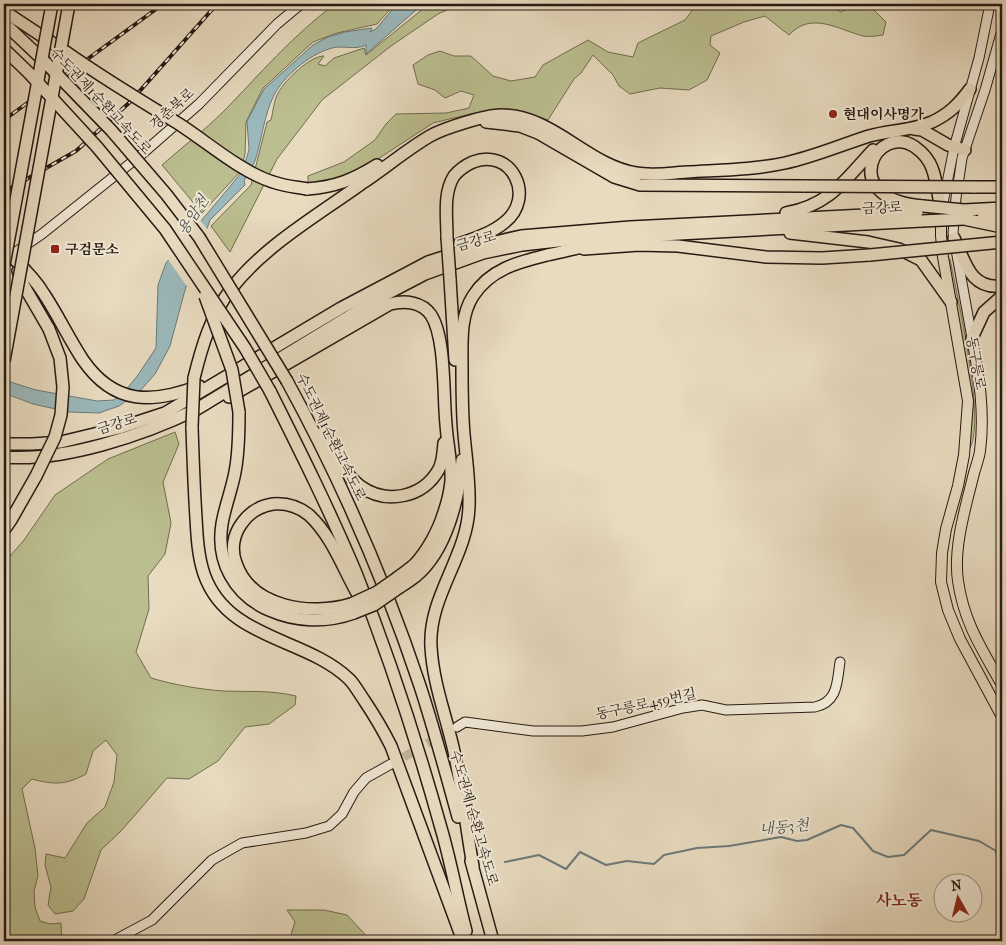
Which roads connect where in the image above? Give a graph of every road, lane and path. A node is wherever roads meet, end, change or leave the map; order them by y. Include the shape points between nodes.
1 (52, 4) edge
2 (69, 4) edge
3 (301, 4) edge
4 (990, 4) edge
5 (4, 11) edge
6 (4, 23) edge
7 (1002, 30) edge
8 (4, 49) edge
9 (970, 89) junction
10 (459, 125) junction
11 (908, 130) junction
12 (431, 135) junction
13 (959, 149) junction
14 (1002, 187) edge
15 (1002, 208) edge
16 (941, 210) junction
17 (923, 213) junction
18 (964, 214) junction
19 (1002, 217) edge
20 (752, 225) junction
21 (1002, 227) edge
22 (653, 235) junction
23 (954, 238) junction
24 (1002, 242) edge
25 (4, 245) edge
26 (567, 250) junction
27 (8, 258) edge
28 (4, 265) edge
29 (198, 278) junction
30 (1002, 286) edge
31 (1002, 296) edge
32 (951, 302) junction
33 (341, 308) junction
34 (972, 338) junction
35 (4, 361) edge
36 (225, 376) junction
37 (462, 401) junction
38 (197, 409) junction
39 (303, 410) junction
40 (446, 426) junction
41 (464, 435) junction
42 (4, 444) edge
43 (6, 457) edge
44 (4, 530) edge
45 (398, 582) junction
46 (352, 608) junction
47 (375, 625) junction
48 (840, 662) dead end
49 (1002, 685) edge
50 (1002, 717) edge
51 (456, 726) tunnel mouth
52 (392, 764) tunnel mouth
53 (473, 866) junction
54 (114, 941) edge
55 (463, 941) edge
56 (468, 941) edge
57 (493, 941) edge

1 - 28 highway, bridge
2 - 35 highway, bridge
3 - 27 street, 경춘북로 via 277,24 200,104 142,154
4 - 9 street, 동구릉로
5 - 12 highway, bridge via 100,76 272,182 307,189 340,184
6 - 39 highway, 수도권제1순환고속도로, bridge via 112,130 166,194 199,237
7 - 13 street, 동구릉로 via 985,90
8 - 29 highway, bridge via 30,73 147,206
9 - 11 highway via 958,106 933,122
9 - 13 street, 동구릉로
10 - 11 highway via 493,115 520,118 538,123 606,164 647,174 787,163 869,136
10 - 12 highway
10 - 14 highway, bridge via 491,122 520,126 614,177 640,185
11 - 13 highway via 927,133
11 - 20 highway via 878,145 850,177 820,202
12 - 55 highway, bridge via 283,241 243,274 212,320 203,344 194,378 192,427 198,547 210,586 224,606 244,622 318,657 348,678 356,688 391,746
13 - 16 street, 동구릉로
13 - 23 street, 동구릉로
15 - 18 highway, 금강로
16 - 17 highway via 932,168 922,152 913,146 893,142 874,157 870,171 875,186 885,196
16 - 32 main road, 동구릉로 via 943,257
17 - 18 highway, 금강로, bridge
17 - 20 highway, 금강로
18 - 19 highway, 금강로
18 - 21 highway
20 - 22 highway, 금강로
20 - 32 highway via 899,249 921,260
20 - 33 highway, 금강로 via 563,232 497,241 428,262
22 - 26 highway
22 - 38 highway, 금강로 via 522,245 458,261 381,297
23 - 30 highway via 977,280 991,286
23 - 34 street, 동구릉로
24 - 26 highway, bridge via 822,258 766,257 678,246
25 - 27 street
26 - 37 highway via 509,266 494,274 472,297 464,321
27 - 36 highway via 32,278 95,375 120,393 151,398 178,394
27 - 44 highway, bridge via 49,330 60,358 63,387 61,415 55,436
29 - 46 highway, bridge via 230,365 239,412 238,455 222,524 224,562 231,580 264,608 290,618 321,620
29 - 47 highway, bridge via 270,391 329,511
31 - 34 highway via 984,312
32 - 50 main road, 동구릉로 via 968,401 966,441 942,553 941,582 960,639
33 - 36 highway, 금강로
33 - 37 highway, bridge via 398,270 439,251 491,232 506,222 516,209 519,195 518,183 510,170 499,162 484,160 468,164 454,176 448,195 447,237 450,279 454,355
34 - 49 main road, 동구릉로 via 979,375 982,422 980,452 957,552 958,580 972,632
36 - 42 highway, 금강로 via 165,413 139,422 61,442
37 - 41 highway
38 - 40 highway via 222,401 379,309 404,302 417,304 426,310 436,325
38 - 43 highway, 금강로 via 106,444 68,452
39 - 40 highway via 351,477 370,491 388,497 408,495 432,479 441,463
39 - 53 highway, 수도권제1순환고속도로 via 359,530 399,627
40 - 45 highway via 451,482 443,514 437,530 415,564
41 - 45 highway via 458,498 443,537 417,576
41 - 53 highway via 469,474 467,526 438,599 431,644 433,670 453,748
45 - 46 highway, bridge
46 - 47 highway via 304,609 276,602 255,590 244,580 234,559 235,538 244,521 256,509 278,504 294,507 309,516 332,546
47 - 56 highway via 442,830
48 - 51 street, 동구릉로459번길 via 832,699 816,707 726,710 702,705 613,727 582,731 533,731 465,722
52 - 54 street via 366,778 342,814 329,826 242,843 212,860 152,920
53 - 57 highway, 수도권제1순환고속도로

